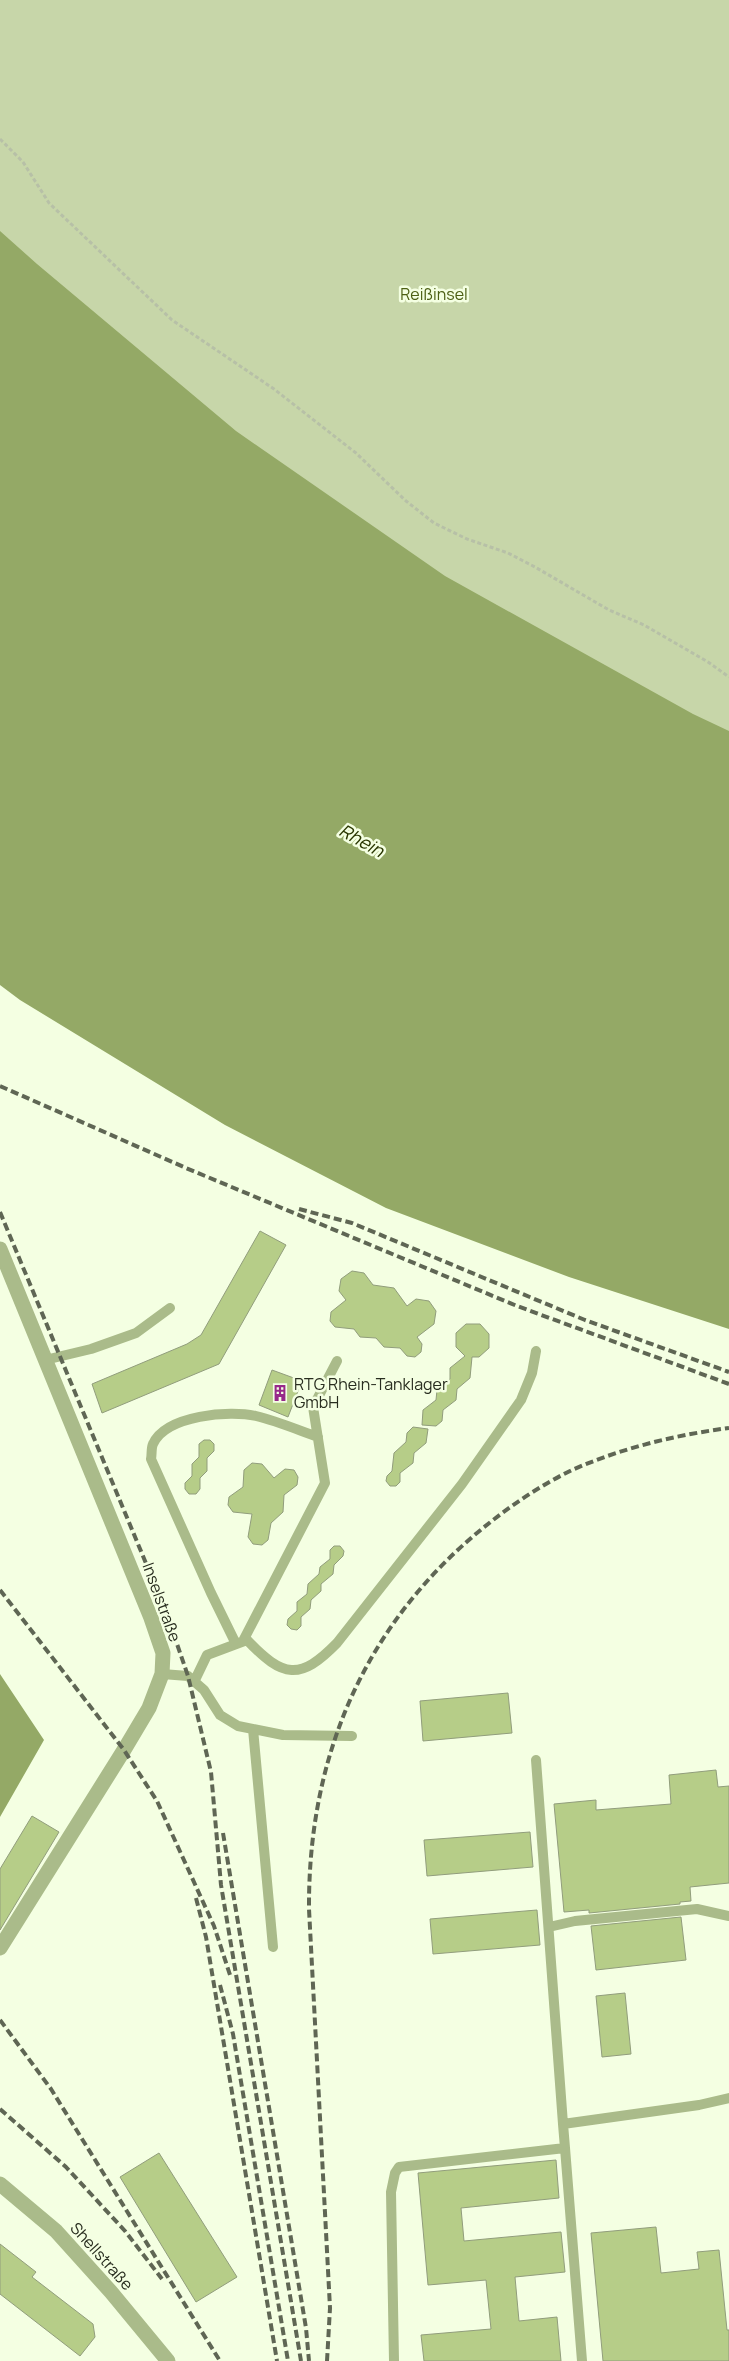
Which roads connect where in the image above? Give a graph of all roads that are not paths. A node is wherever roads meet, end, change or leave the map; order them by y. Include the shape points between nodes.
1 (0, 1249) edge
2 (170, 1308) dead end
3 (536, 1351) dead end
4 (45, 1360) junction
5 (337, 1361) dead end
6 (318, 1437) junction
7 (240, 1643) junction
8 (162, 1674) junction
9 (194, 1682) junction
10 (253, 1730) junction
11 (352, 1736) dead end
12 (536, 1760) dead end
13 (729, 1916) edge
14 (549, 1927) junction
15 (273, 1947) dead end
16 (0, 1948) edge
17 (729, 2098) edge
18 (563, 2124) junction
19 (565, 2148) junction
20 (0, 2184) edge
21 (168, 2361) edge
22 (394, 2361) edge
23 (582, 2361) edge

1 - 4 street, Inselstraße
2 - 4 lane via 136,1333 91,1349
3 - 7 lane via 532,1373 520,1400 468,1477 343,1636 319,1661 301,1670 282,1669 247,1640
4 - 8 street, Inselstraße via 151,1618 162,1653
5 - 6 lane via 313,1407
6 - 7 lane via 325,1483
6 - 7 lane via 256,1416 214,1415 176,1423 153,1444 151,1459 210,1592
7 - 9 lane via 207,1655
8 - 9 lane via 188,1676
8 - 16 street, Inselstraße via 149,1708
9 - 10 lane via 204,1690 220,1715 238,1726
10 - 11 lane via 282,1735
10 - 15 lane
12 - 14 lane
13 - 14 lane via 697,1909 575,1921
14 - 18 lane
17 - 18 lane
18 - 19 lane
19 - 22 lane via 399,2167 391,2192
19 - 23 lane
20 - 21 street, Shellstraße via 56,2231

